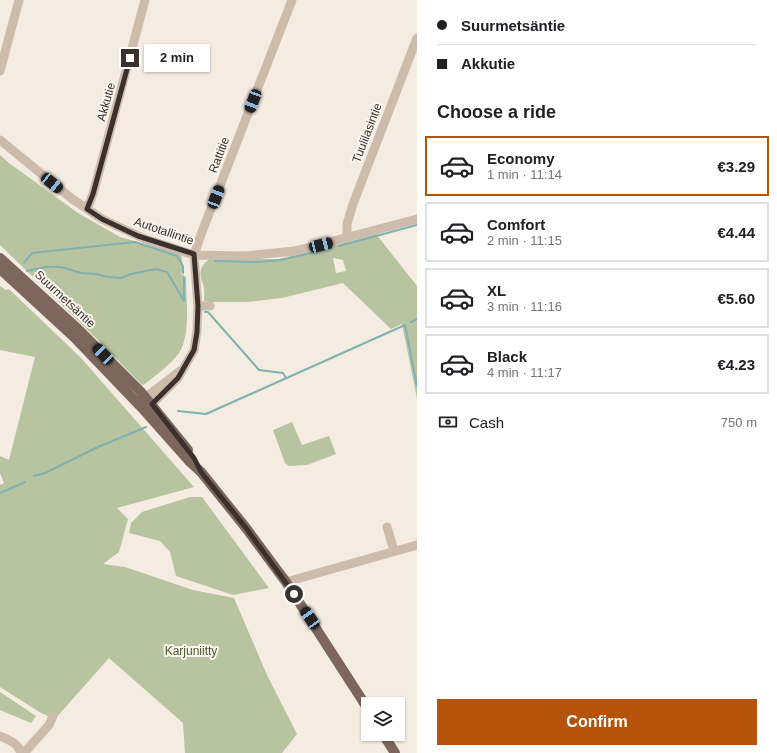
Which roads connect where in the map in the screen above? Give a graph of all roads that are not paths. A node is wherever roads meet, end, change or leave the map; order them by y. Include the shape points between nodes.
1 (19, 0) edge
2 (146, 0) edge
3 (292, 0) edge
4 (417, 38) edge
5 (0, 71) edge
6 (0, 140) edge
7 (87, 209) junction
8 (417, 219) edge
9 (347, 238) junction
10 (194, 254) junction
11 (0, 258) edge
12 (0, 269) edge
13 (198, 306) junction
14 (210, 306) dead end
15 (147, 403) junction
16 (387, 527) dead end
17 (417, 545) edge
18 (394, 551) junction
19 (286, 582) junction
20 (361, 698) edge
21 (53, 716) dead end
22 (0, 736) edge
23 (387, 741) edge
24 (21, 753) edge
25 (24, 753) edge
26 (395, 753) edge

1 - 5 street
2 - 7 street, Akkutie
3 - 10 street, Rattitie
4 - 9 street, Tuulilasintie via 353,204 347,224
6 - 7 street, Autotallintie
7 - 10 street, Autotallintie via 140,237
8 - 9 street, Autotallintie
9 - 10 street, Autotallintie via 269,255
10 - 13 street, Rattitie
11 - 15 main road, Suurmetsäntie via 78,329
12 - 15 main road, Suurmetsäntie
13 - 14 street
13 - 15 street, Rattitie via 197,332 191,357 178,378
15 - 19 main road, Suurmetsäntie via 194,458 201,472
16 - 18 street
17 - 18 street
18 - 19 street
19 - 20 main road, Suurmetsäntie
21 - 25 street via 49,725
22 - 24 street via 16,744
23 - 26 main road

